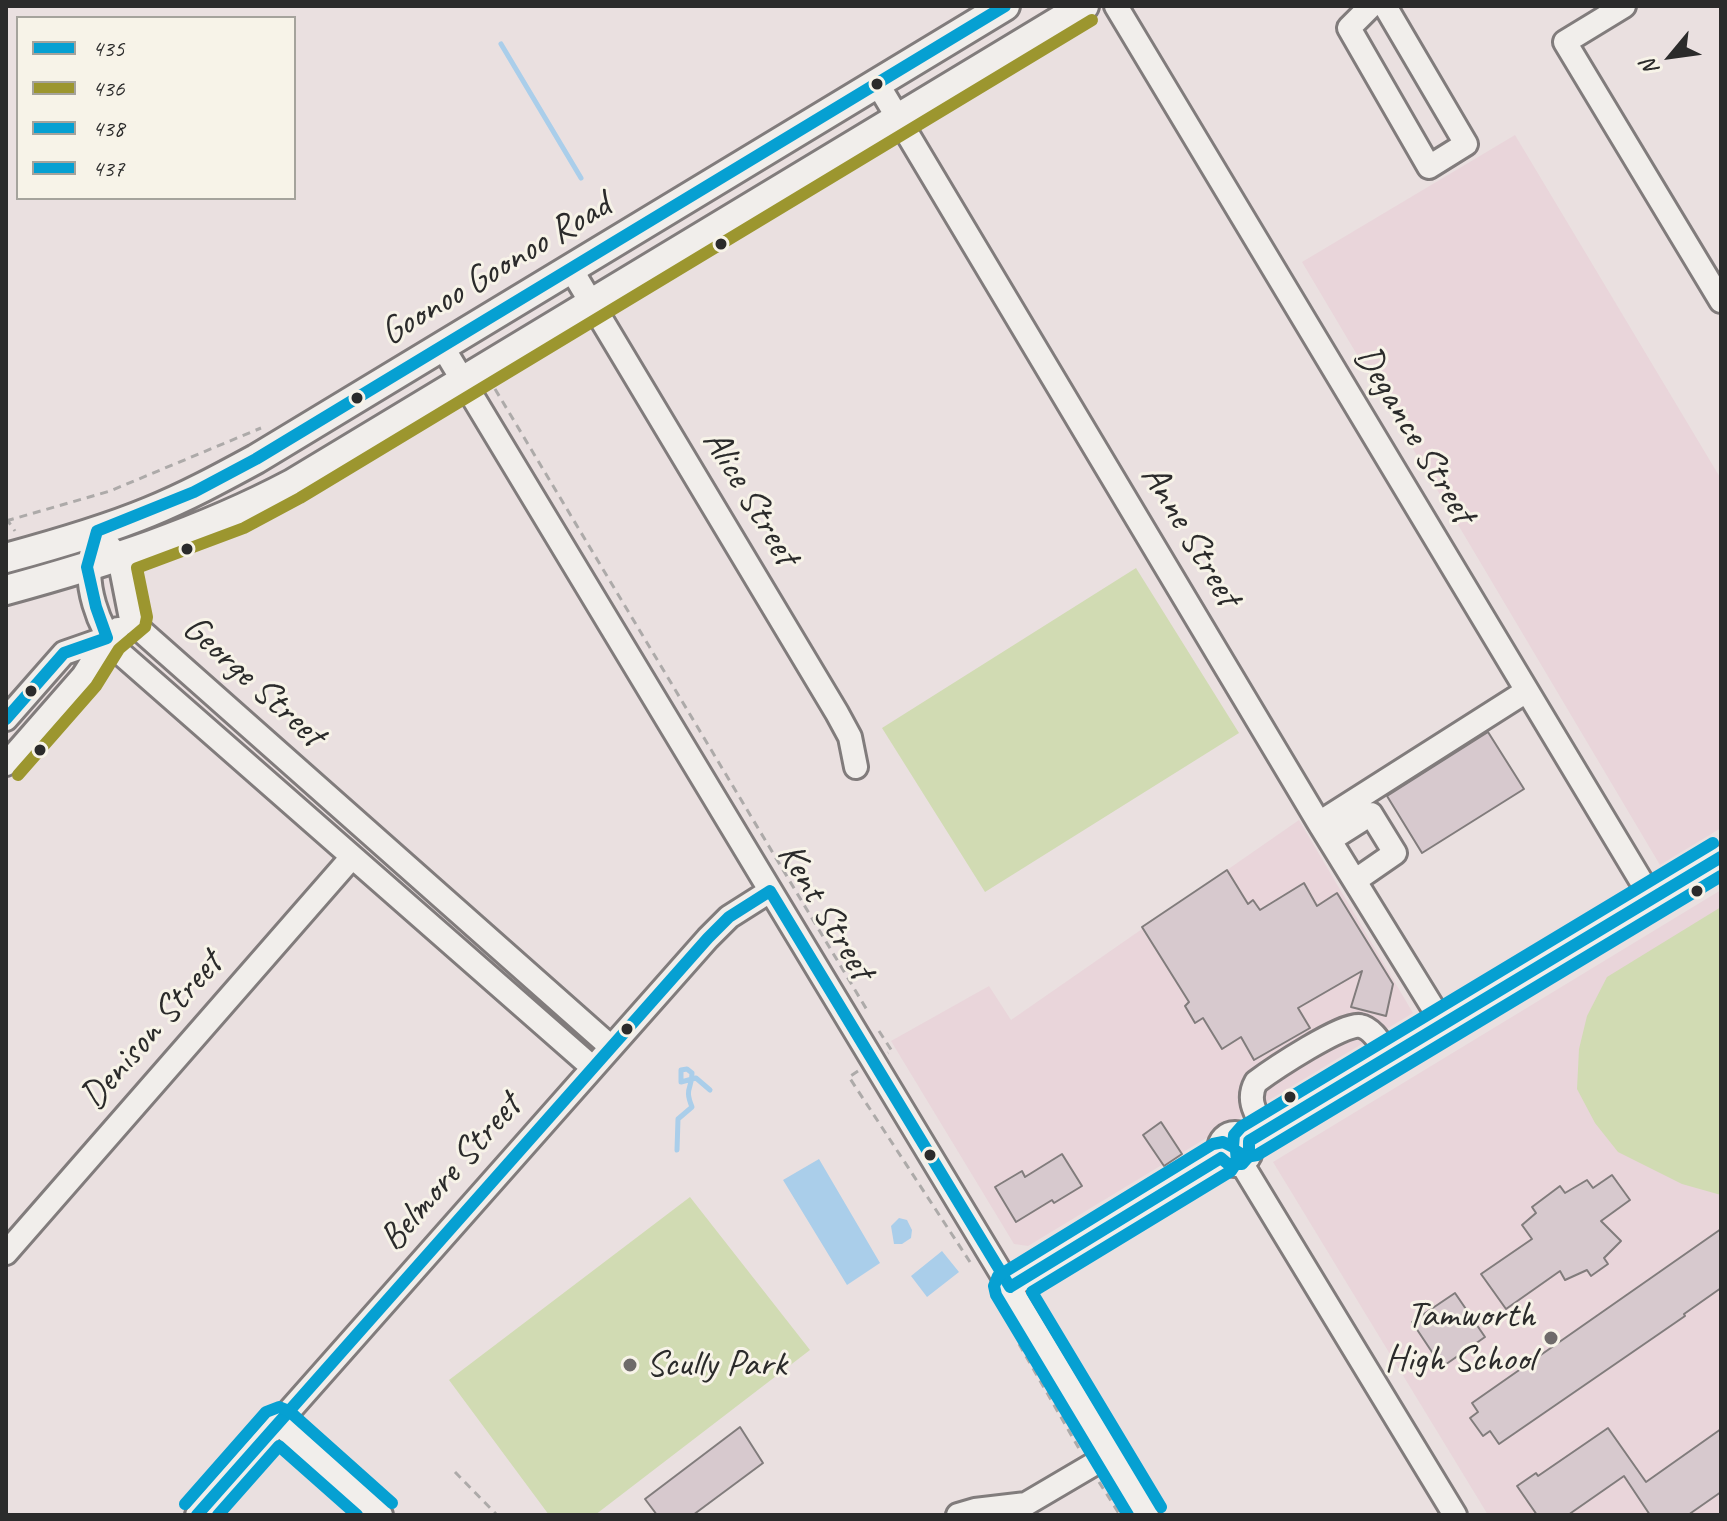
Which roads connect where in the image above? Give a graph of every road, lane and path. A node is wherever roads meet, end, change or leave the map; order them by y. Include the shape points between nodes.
1 (1005, 6) edge
2 (1084, 6) edge
3 (1116, 6) edge
4 (1371, 6) edge
5 (1385, 6) edge
6 (1624, 6) edge
7 (877, 83) junction
8 (898, 118) junction
9 (571, 269) junction
10 (1721, 301) edge
11 (592, 303) junction
12 (442, 346) junction
13 (473, 375) junction
14 (277, 446) junction
15 (6, 521) edge
16 (97, 531) junction
17 (6, 558) edge
18 (119, 558) junction
19 (87, 567) junction
20 (6, 590) edge
21 (131, 619) junction
22 (107, 638) junction
23 (1525, 692) junction
24 (6, 719) edge
25 (6, 764) edge
26 (856, 767) dead end
27 (1324, 831) junction
28 (352, 857) junction
29 (1721, 857) edge
30 (1356, 880) junction
31 (770, 891) junction
32 (1652, 899) junction
33 (871, 1018) dead end
34 (1443, 1024) junction
35 (880, 1031) dead end
36 (611, 1047) junction
37 (883, 1056) junction
38 (1390, 1057) junction
39 (592, 1067) junction
40 (1257, 1136) junction
41 (1232, 1161) junction
42 (6, 1253) edge
43 (973, 1267) dead end
44 (1010, 1287) junction
45 (1019, 1344) dead end
46 (278, 1423) junction
47 (1111, 1454) junction
48 (1090, 1467) junction
49 (455, 1472) dead end
50 (966, 1512) edge
51 (197, 1515) edge
52 (381, 1515) edge
53 (497, 1515) edge
54 (1120, 1515) edge
55 (1147, 1515) edge
56 (1455, 1515) edge

1 - 7 main road, Goonoo Goonoo Road
2 - 8 main road, Goonoo Goonoo Road
3 - 23 street, Degance Street
4 - 5 street via 1349,28 1429,167 1466,144
6 - 10 street via 1565,42
7 - 8 street, Anne Street
7 - 9 main road, Goonoo Goonoo Road
8 - 11 main road, Goonoo Goonoo Road
8 - 27 street, Anne Street
9 - 11 street, Alice Street
9 - 12 main road, Goonoo Goonoo Road
11 - 13 main road, Goonoo Goonoo Road
11 - 26 street, Alice Street via 843,725
12 - 13 street, Kent Street
12 - 14 main road, Goonoo Goonoo Road
13 - 18 main road, Goonoo Goonoo Road via 238,513
13 - 31 street, Kent Street
13 - 33 path
14 - 15 path via 263,427 110,491
14 - 16 main road, Goonoo Goonoo Road via 194,492
16 - 17 main road, Goonoo Goonoo Road
16 - 18 street, George Street
16 - 19 street, George Street
18 - 19 main road, Goonoo Goonoo Road
18 - 21 street, George Street
19 - 20 main road, Goonoo Goonoo Road
19 - 22 street, George Street
21 - 22 street
21 - 36 street, George Street
22 - 24 street via 64,653
22 - 25 street via 83,676
22 - 28 street, George Street
23 - 27 street
23 - 32 street, Degance Street
27 - 30 street, Anne Street
27 - 30 street via 1371,814 1395,853
28 - 39 street, George Street
28 - 42 street, Denison Street
29 - 32 street
30 - 34 street, Anne Street
31 - 36 street, Belmore Street via 718,927
31 - 37 street, Kent Street
32 - 34 street
34 - 38 street
35 - 37 path
36 - 39 street, Belmore Street
37 - 43 path via 849,1077
37 - 44 street, Kent Street
38 - 40 street
38 - 40 street via 1363,1026 1335,1032 1256,1082 1251,1099
39 - 46 street, Belmore Street
40 - 41 street via 1249,1156
41 - 44 street
41 - 56 street
44 - 47 street, Kent Street
45 - 48 path
46 - 51 street, Belmore Street
46 - 52 street
47 - 48 street
47 - 55 street, Kent Street
48 - 50 street via 1026,1504
48 - 54 path
49 - 53 path

